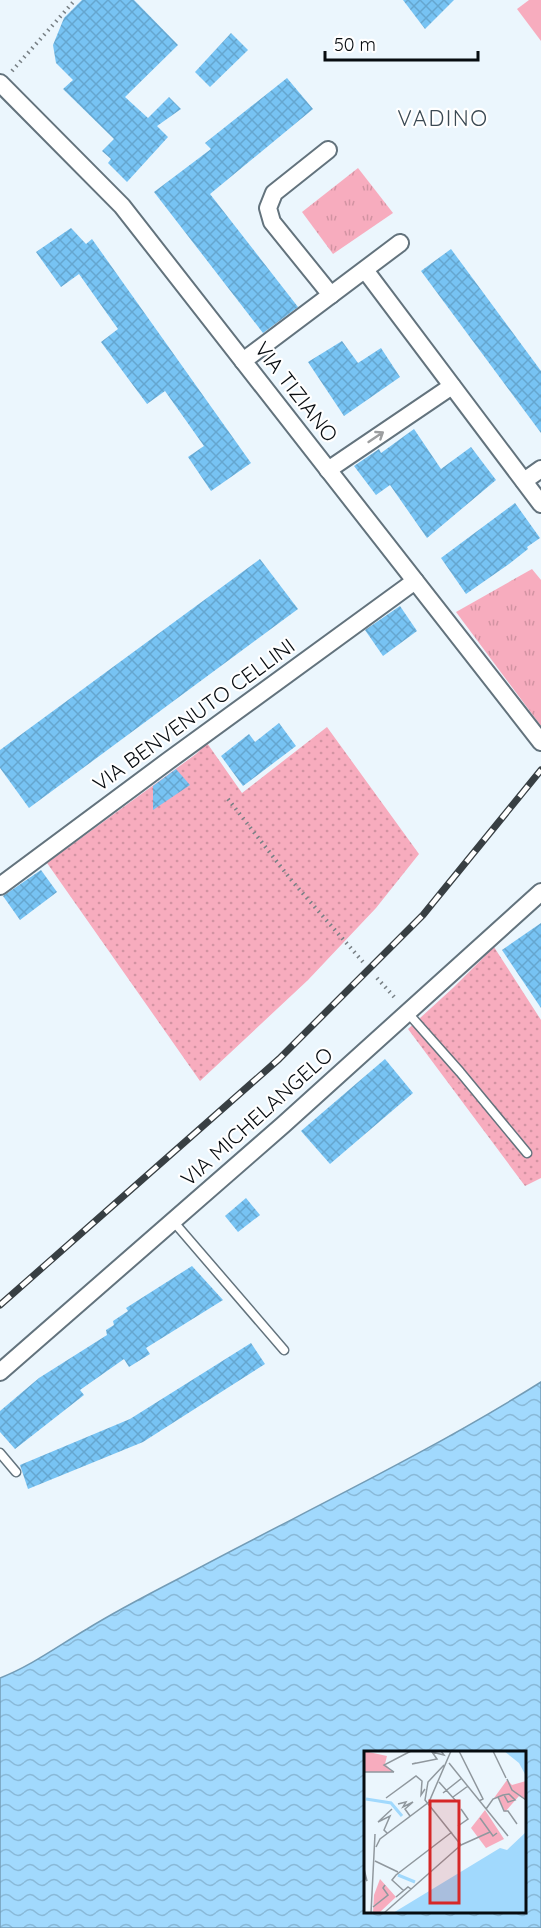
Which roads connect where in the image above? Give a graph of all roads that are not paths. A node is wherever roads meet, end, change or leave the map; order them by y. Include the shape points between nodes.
1 (0, 83) edge
2 (328, 150) dead end
3 (400, 243) dead end
4 (365, 270) junction
5 (331, 295) junction
6 (243, 361) junction
7 (452, 386) junction
8 (541, 469) edge
9 (328, 470) junction
10 (524, 481) junction
11 (541, 504) edge
12 (415, 581) junction
13 (541, 742) edge
14 (0, 886) edge
15 (541, 892) edge
16 (407, 1011) junction
17 (527, 1153) dead end
18 (173, 1221) junction
19 (284, 1350) dead end
20 (0, 1372) edge
21 (0, 1453) edge
22 (16, 1472) dead end

1 - 6 street, VIA TIZIANO via 122,206
2 - 5 street via 274,193 268,208 272,222
3 - 4 street
4 - 5 street
4 - 7 street
5 - 6 street
6 - 9 street, VIA TIZIANO
9 -> 7 street
7 - 10 street
8 - 10 street
9 - 12 street, VIA TIZIANO
10 - 11 street
12 - 13 street, VIA TIZIANO
12 - 14 street, VIA BENVENUTO CELLINI
15 - 16 street, VIA MICHELANGELO
16 - 17 lane
16 - 18 street, VIA MICHELANGELO
18 - 19 lane
18 - 20 street, VIA MICHELANGELO
21 - 22 lane

